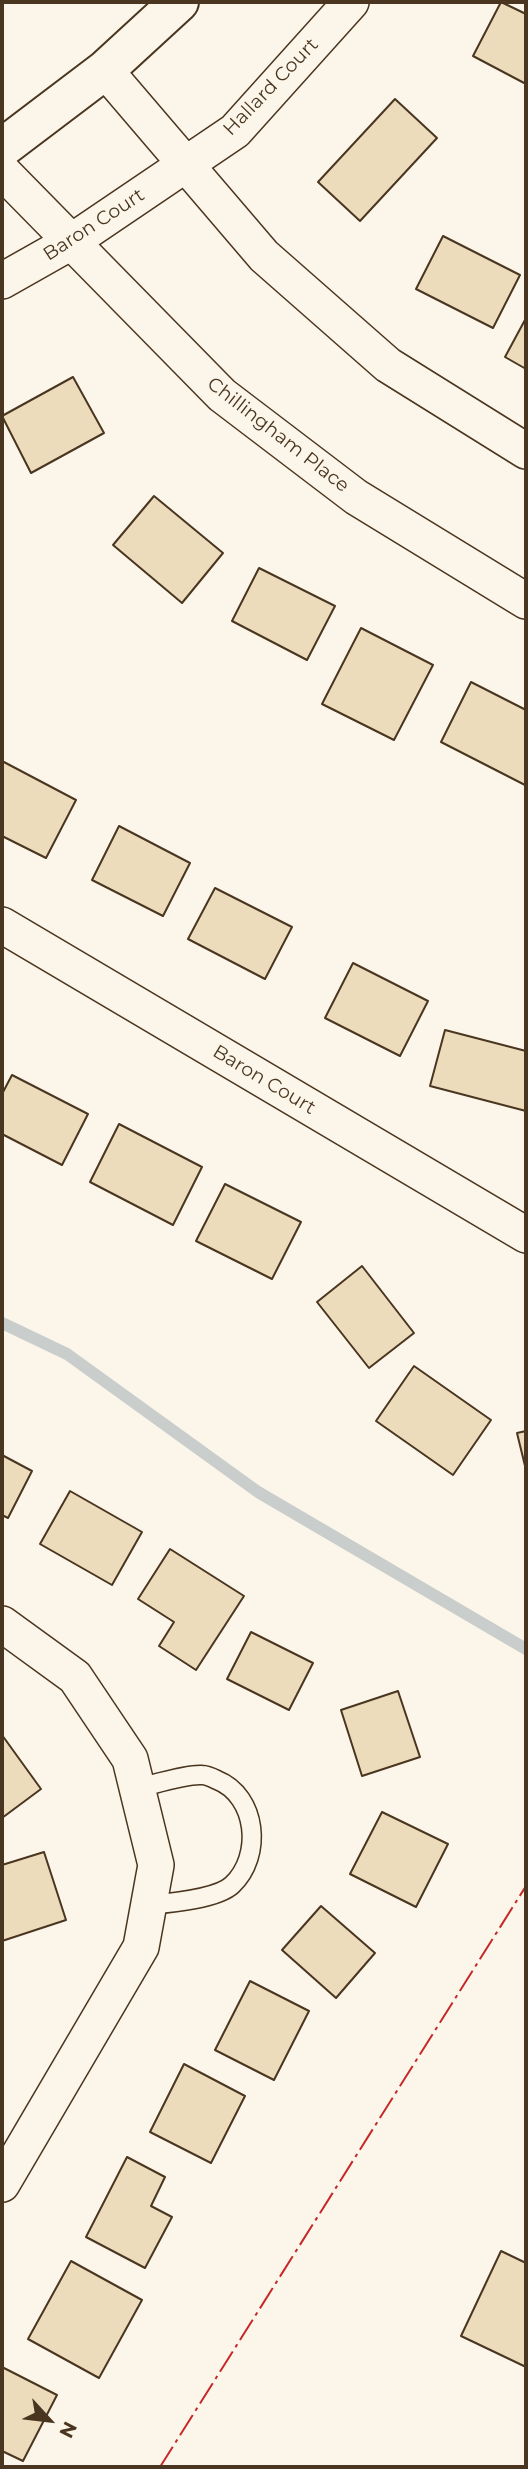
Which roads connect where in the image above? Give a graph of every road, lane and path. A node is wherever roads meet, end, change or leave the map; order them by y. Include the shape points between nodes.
1 (179, 2) edge
2 (351, 2) edge
3 (105, 71) junction
4 (2, 148) edge
5 (185, 165) junction
6 (2, 171) edge
7 (71, 242) junction
8 (2, 281) edge
9 (526, 451) edge
10 (526, 601) edge
11 (2, 925) edge
12 (526, 1235) edge
13 (2, 1624) edge
14 (138, 1787) junction
15 (149, 1905) junction
16 (2, 2184) edge

1 - 3 street
2 - 5 street, Hallard Court via 235,131
3 - 4 street
3 - 5 street
5 - 7 street, Baron Court
5 - 9 street via 264,256 388,365
6 - 7 street, Chillingham Place
7 - 8 street, Baron Court
7 - 10 street, Chillingham Place via 222,395 356,497
11 - 12 street, Baron Court
13 - 14 street via 75,1678 130,1759
14 - 15 street via 156,1865
14 - 15 lane via 203,1775 230,1785 247,1805 253,1840 247,1864 231,1886 195,1900
15 - 16 street via 141,1947

